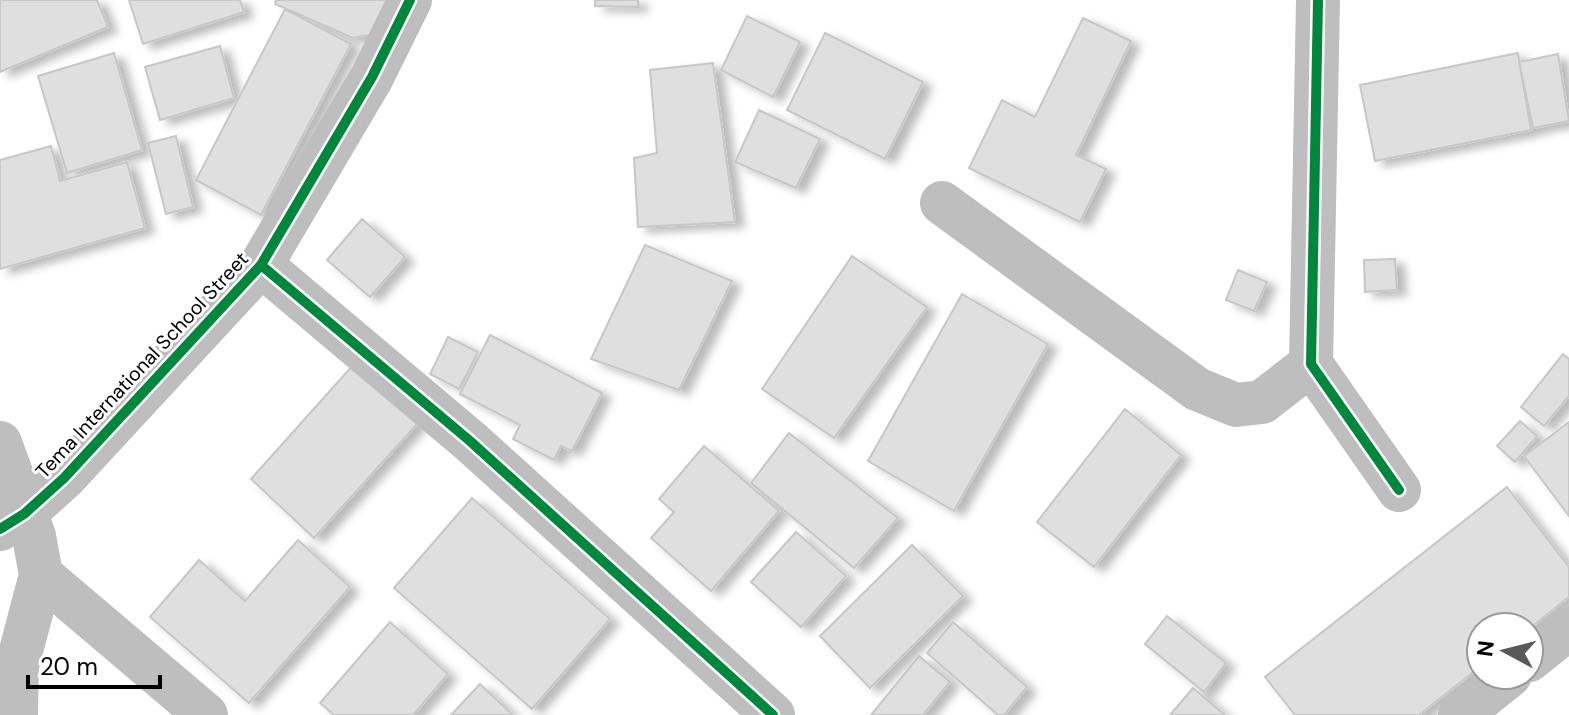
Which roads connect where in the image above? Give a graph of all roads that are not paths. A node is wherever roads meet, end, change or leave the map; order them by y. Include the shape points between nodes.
1 (410, 0) edge
2 (1318, 0) edge
3 (942, 203) dead end
4 (261, 265) junction
5 (1311, 364) junction
6 (0, 443) edge
7 (1399, 490) dead end
8 (12, 522) edge
9 (41, 575) junction
10 (1569, 628) edge
11 (1545, 647) edge
12 (1490, 691) edge
13 (16, 715) edge
14 (206, 715) edge
15 (773, 715) edge
16 (1460, 715) edge

1 - 4 street, Tema International School Street via 372,77
2 - 5 street
3 - 5 street via 1197,389 1236,405 1262,402
4 - 8 street, Tema International School Street via 64,478
4 - 15 street via 470,441
5 - 7 street
6 - 8 street
8 - 9 street via 34,536
9 - 13 street via 17,666
9 - 14 street
10 - 11 street
12 - 16 street

